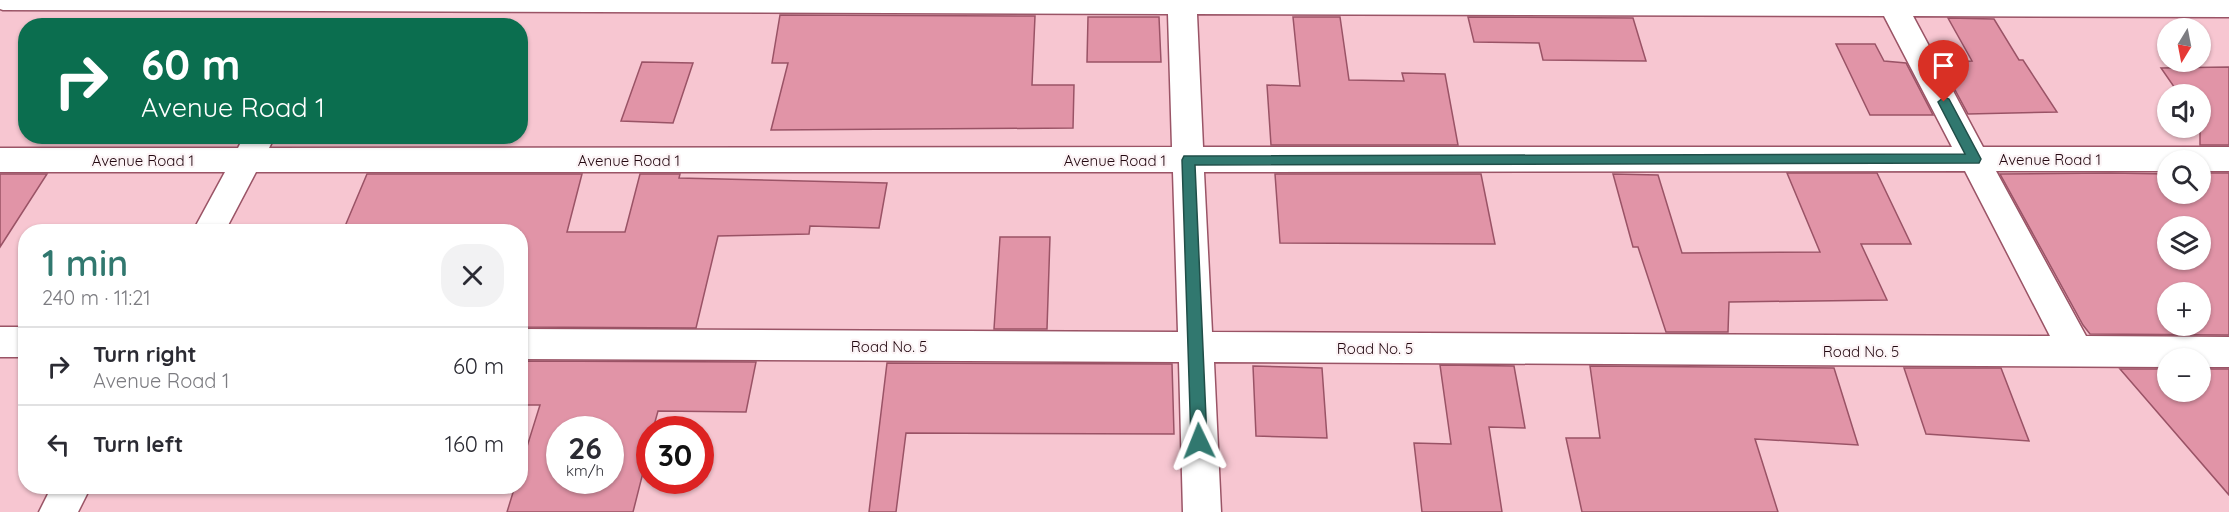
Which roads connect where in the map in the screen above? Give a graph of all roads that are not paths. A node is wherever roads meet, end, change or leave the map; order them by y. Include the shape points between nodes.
1 (3, 0) edge
2 (1182, 2) edge
3 (1892, 3) edge
4 (2229, 7) edge
5 (329, 9) edge
6 (254, 148) edge
7 (1974, 159) junction
8 (2229, 159) edge
9 (0, 160) edge
10 (1188, 160) junction
11 (213, 224) edge
12 (0, 342) edge
13 (18, 342) edge
14 (528, 344) edge
15 (1195, 348) junction
16 (2076, 351) junction
17 (2229, 352) edge
18 (68, 494) edge
19 (58, 512) edge
20 (1202, 512) edge

1 - 5 street
2 - 3 street
2 - 5 street
2 - 10 street
3 - 4 street
3 - 7 street
6 - 9 street, Avenue Road 1
6 - 10 street, Avenue Road 1
6 - 11 street
7 - 8 street, Avenue Road 1
7 - 10 street, Avenue Road 1
7 - 16 street
10 - 15 street
12 - 13 street
14 - 15 street, Road No. 5
15 - 16 street, Road No. 5
15 - 20 street
16 - 17 street, Road No. 5
18 - 19 street

